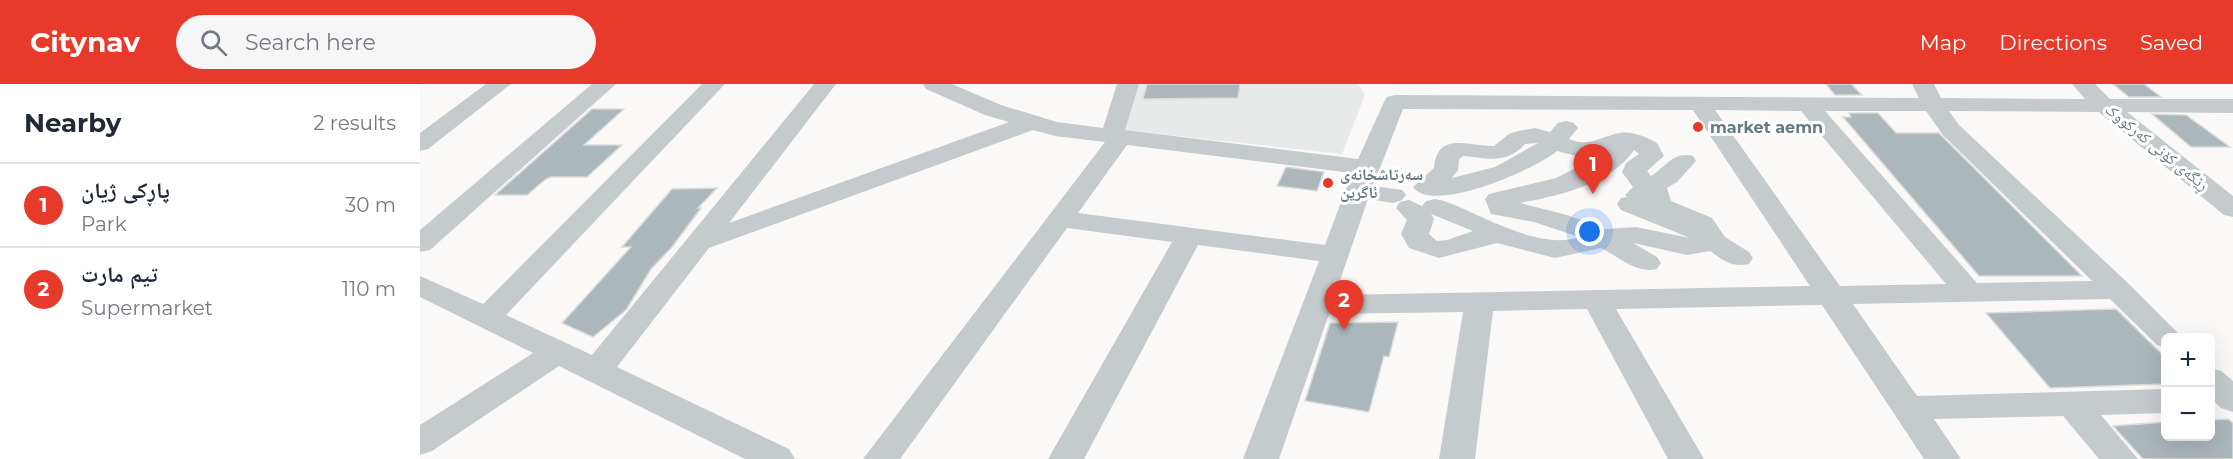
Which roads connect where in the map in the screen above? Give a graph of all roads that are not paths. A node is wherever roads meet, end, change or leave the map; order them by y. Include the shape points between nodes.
1 (500, 84) edge
2 (605, 84) edge
3 (714, 84) edge
4 (825, 84) edge
5 (934, 84) edge
6 (1128, 84) edge
7 (1536, 84) edge
8 (2083, 84) edge
9 (1389, 93) edge
10 (1928, 94) edge
11 (1555, 102) junction
12 (1699, 103) junction
13 (1807, 104) junction
14 (2104, 105) junction
15 (2233, 106) edge
16 (1029, 123) junction
17 (1116, 137) junction
18 (1634, 137) junction
19 (420, 144) edge
20 (1684, 161) dead end
21 (1367, 167) junction
22 (1652, 187) junction
23 (1392, 199) dead end
24 (2233, 209) edge
25 (1059, 219) junction
26 (1189, 236) junction
27 (1502, 236) junction
28 (1601, 237) junction
29 (1711, 239) junction
30 (700, 243) junction
31 (420, 244) edge
32 (1335, 255) junction
33 (1739, 258) dead end
34 (1647, 263) dead end
35 (1541, 266) dead end
36 (420, 285) edge
37 (2119, 290) junction
38 (1970, 293) junction
39 (1831, 296) junction
40 (1597, 301) junction
41 (1479, 303) junction
42 (1317, 305) junction
43 (487, 317) junction
44 (2163, 333) edge
45 (557, 352) junction
46 (597, 371) junction
47 (2161, 400) edge
48 (2072, 404) junction
49 (1908, 408) junction
50 (420, 442) edge
51 (777, 459) edge
52 (880, 459) edge
53 (1066, 459) edge
54 (1261, 459) edge
55 (1457, 459) edge
56 (1686, 459) edge
57 (1943, 459) edge
58 (2120, 459) edge

1 - 19 street
2 - 31 street
3 - 43 street
4 - 30 street
5 - 16 street
6 - 17 street
7 - 11 street
8 - 14 street, ڕێگەی کۆنی کەرکووک
9 - 11 street
9 - 21 street
10 - 13 street
10 - 14 street
10 - 37 street via 1951,130
11 - 12 street
12 - 13 street
12 - 39 street
13 - 38 street
14 - 15 street
14 - 24 street, ڕێگەی کۆنی کەرکووک
16 - 17 street
16 - 30 street
17 - 21 street
17 - 25 street
18 - 22 street via 1652,152 1648,161 1634,172
18 - 27 street via 1585,151 1569,148 1561,134 1517,139 1509,150 1499,154 1471,149 1455,151 1447,157 1448,166 1430,194
18 - 28 street via 1605,165 1577,179 1499,203
20 - 22 street
21 - 32 street
22 - 29 street via 1657,191 1659,205 1704,223 1710,229
22 - 29 street via 1629,202
23 - 27 street via 1421,219 1415,234 1432,248 1456,248 1479,237
25 - 26 street
25 - 52 street
26 - 32 street
26 - 53 street
27 - 28 street via 1542,248 1566,250
27 - 35 street
28 - 29 street via 1640,235 1691,247
28 - 34 street
29 - 33 street
30 - 46 street
32 - 42 street
36 - 43 street
37 - 38 street
37 - 44 street
38 - 39 street
39 - 40 street
39 - 49 street
40 - 41 street
40 - 56 street
41 - 42 street
41 - 55 street
42 - 54 street
43 - 45 street
45 - 46 street
45 - 50 street
46 - 51 street
47 - 48 street
48 - 49 street
48 - 58 street
49 - 57 street

